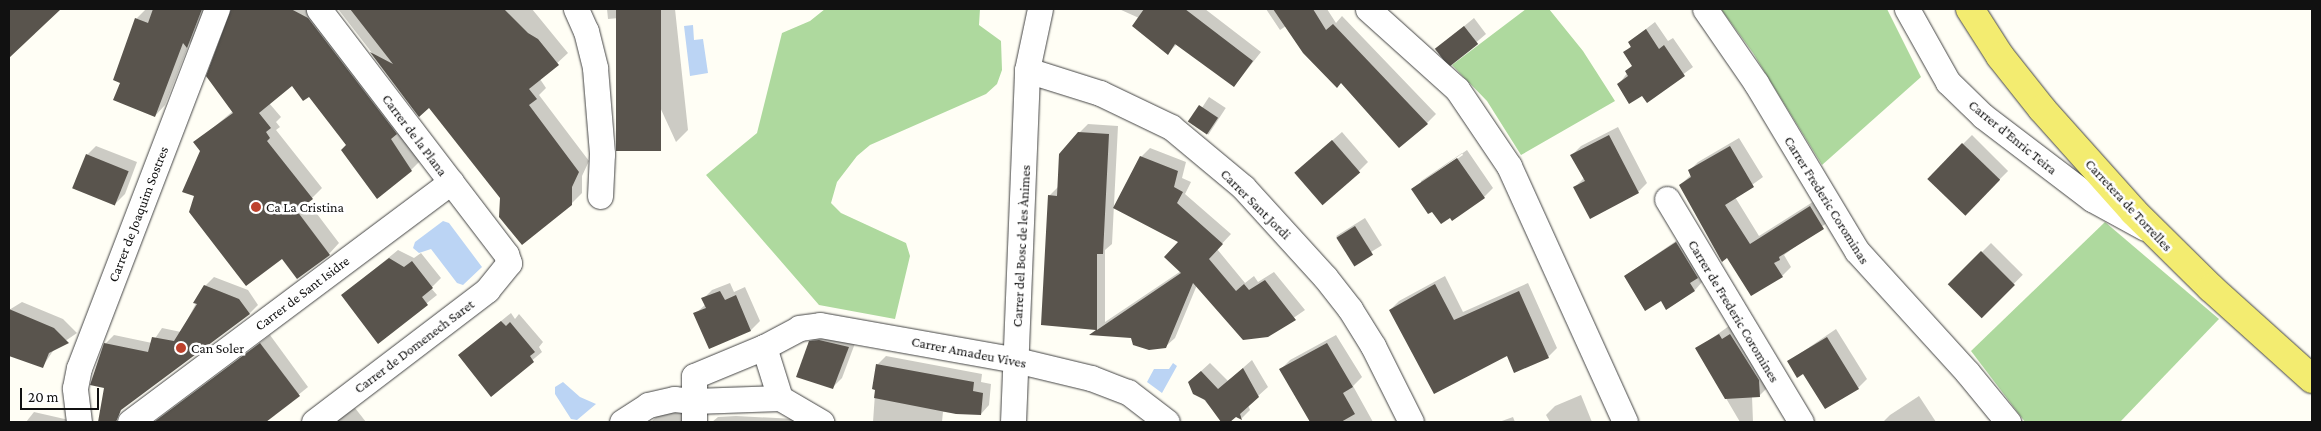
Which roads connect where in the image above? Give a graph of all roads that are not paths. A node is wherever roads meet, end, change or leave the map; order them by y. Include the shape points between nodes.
1 (217, 9) edge
2 (319, 9) edge
3 (576, 9) edge
4 (1040, 9) edge
5 (1368, 9) edge
6 (1705, 9) edge
7 (1907, 9) edge
8 (1970, 9) edge
9 (1027, 70) junction
10 (451, 182) junction
11 (600, 196) dead end
12 (1667, 199) dead end
13 (2153, 232) junction
14 (509, 263) joint
15 (764, 348) junction
16 (1016, 360) junction
17 (2312, 379) edge
18 (780, 398) junction
19 (694, 411) edge
20 (79, 422) edge
21 (130, 422) edge
22 (314, 422) edge
23 (622, 422) edge
24 (821, 422) edge
25 (1013, 422) edge
26 (1167, 422) edge
27 (1411, 422) edge
28 (1625, 422) edge
29 (1801, 422) edge
30 (2008, 422) edge

1 - 20 street, Carrer de Joaquim Sostres via 79,368 75,388
2 - 10 street, Carrer de la Plana
3 - 11 street via 586,31 595,68 602,154
4 - 9 street
5 - 28 street via 1456,89 1510,166
6 - 30 street, Carrer Frederic Corominas via 1756,83 1857,251
7 - 13 street, Carrer d'Enric Teira via 1948,82 1984,116 2092,199
8 - 13 main road, Carretera de Torrelles via 2000,56 2042,109
9 - 16 street, Carrer del Bosc de les Ànimes
9 - 27 street, Carrer Sant Jordi via 1100,93 1171,127 1243,187 1301,249 1350,309 1373,346
10 - 14 street, Carrer de la Plana via 506,254
10 - 21 street, Carrer de Sant Isidre
12 - 29 street, Carrer de Frederic Coromines
13 - 17 main road, Carretera de Torrelles
14 - 22 street, Carrer de Domenech Saret via 487,290
15 - 16 street, Carrer Amadeu Vives via 799,328 820,325
15 - 18 street
15 - 19 street, Carrer Amadeu Vives via 694,376
16 - 25 street, Carrer del Bosc de les Ànimes
16 - 26 street, Carrer Amadeu Vives via 1091,378 1128,392
18 - 19 street
18 - 24 street
19 - 23 street via 674,399 648,405

